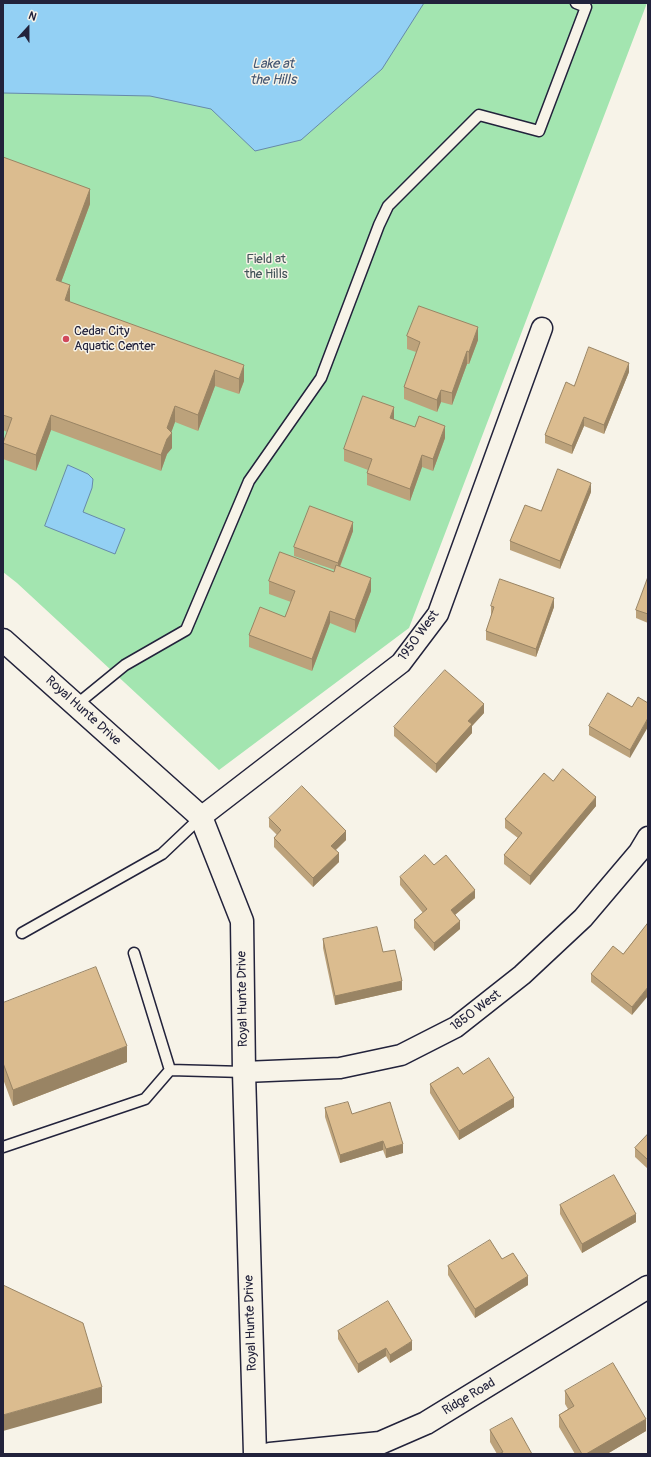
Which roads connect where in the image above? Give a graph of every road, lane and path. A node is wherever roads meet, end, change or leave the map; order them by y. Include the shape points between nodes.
1 (576, 3) edge
2 (542, 328) dead end
3 (3, 640) edge
4 (76, 705) junction
5 (201, 817) junction
6 (648, 837) edge
7 (22, 933) dead end
8 (134, 953) dead end
9 (170, 1070) junction
10 (244, 1072) junction
11 (3, 1147) edge
12 (648, 1287) edge
13 (255, 1454) edge
14 (270, 1454) edge

1 - 4 lane via 586,7 539,130 479,115 388,206 321,378 248,481 186,630 125,665
2 - 5 street, 1950 West via 438,614 401,663
3 - 4 main road, Royal Hunte Drive
4 - 5 main road, Royal Hunte Drive
5 - 7 lane via 162,854
5 - 10 main road, Royal Hunte Drive via 242,921
6 - 10 street, 1850 West via 639,852 584,918 522,975 456,1027 401,1055 340,1068
8 - 9 lane
9 - 10 lane
9 - 11 lane via 145,1099
10 - 13 main road, Royal Hunte Drive
12 - 14 main road, Ridge Road via 426,1423 380,1443

